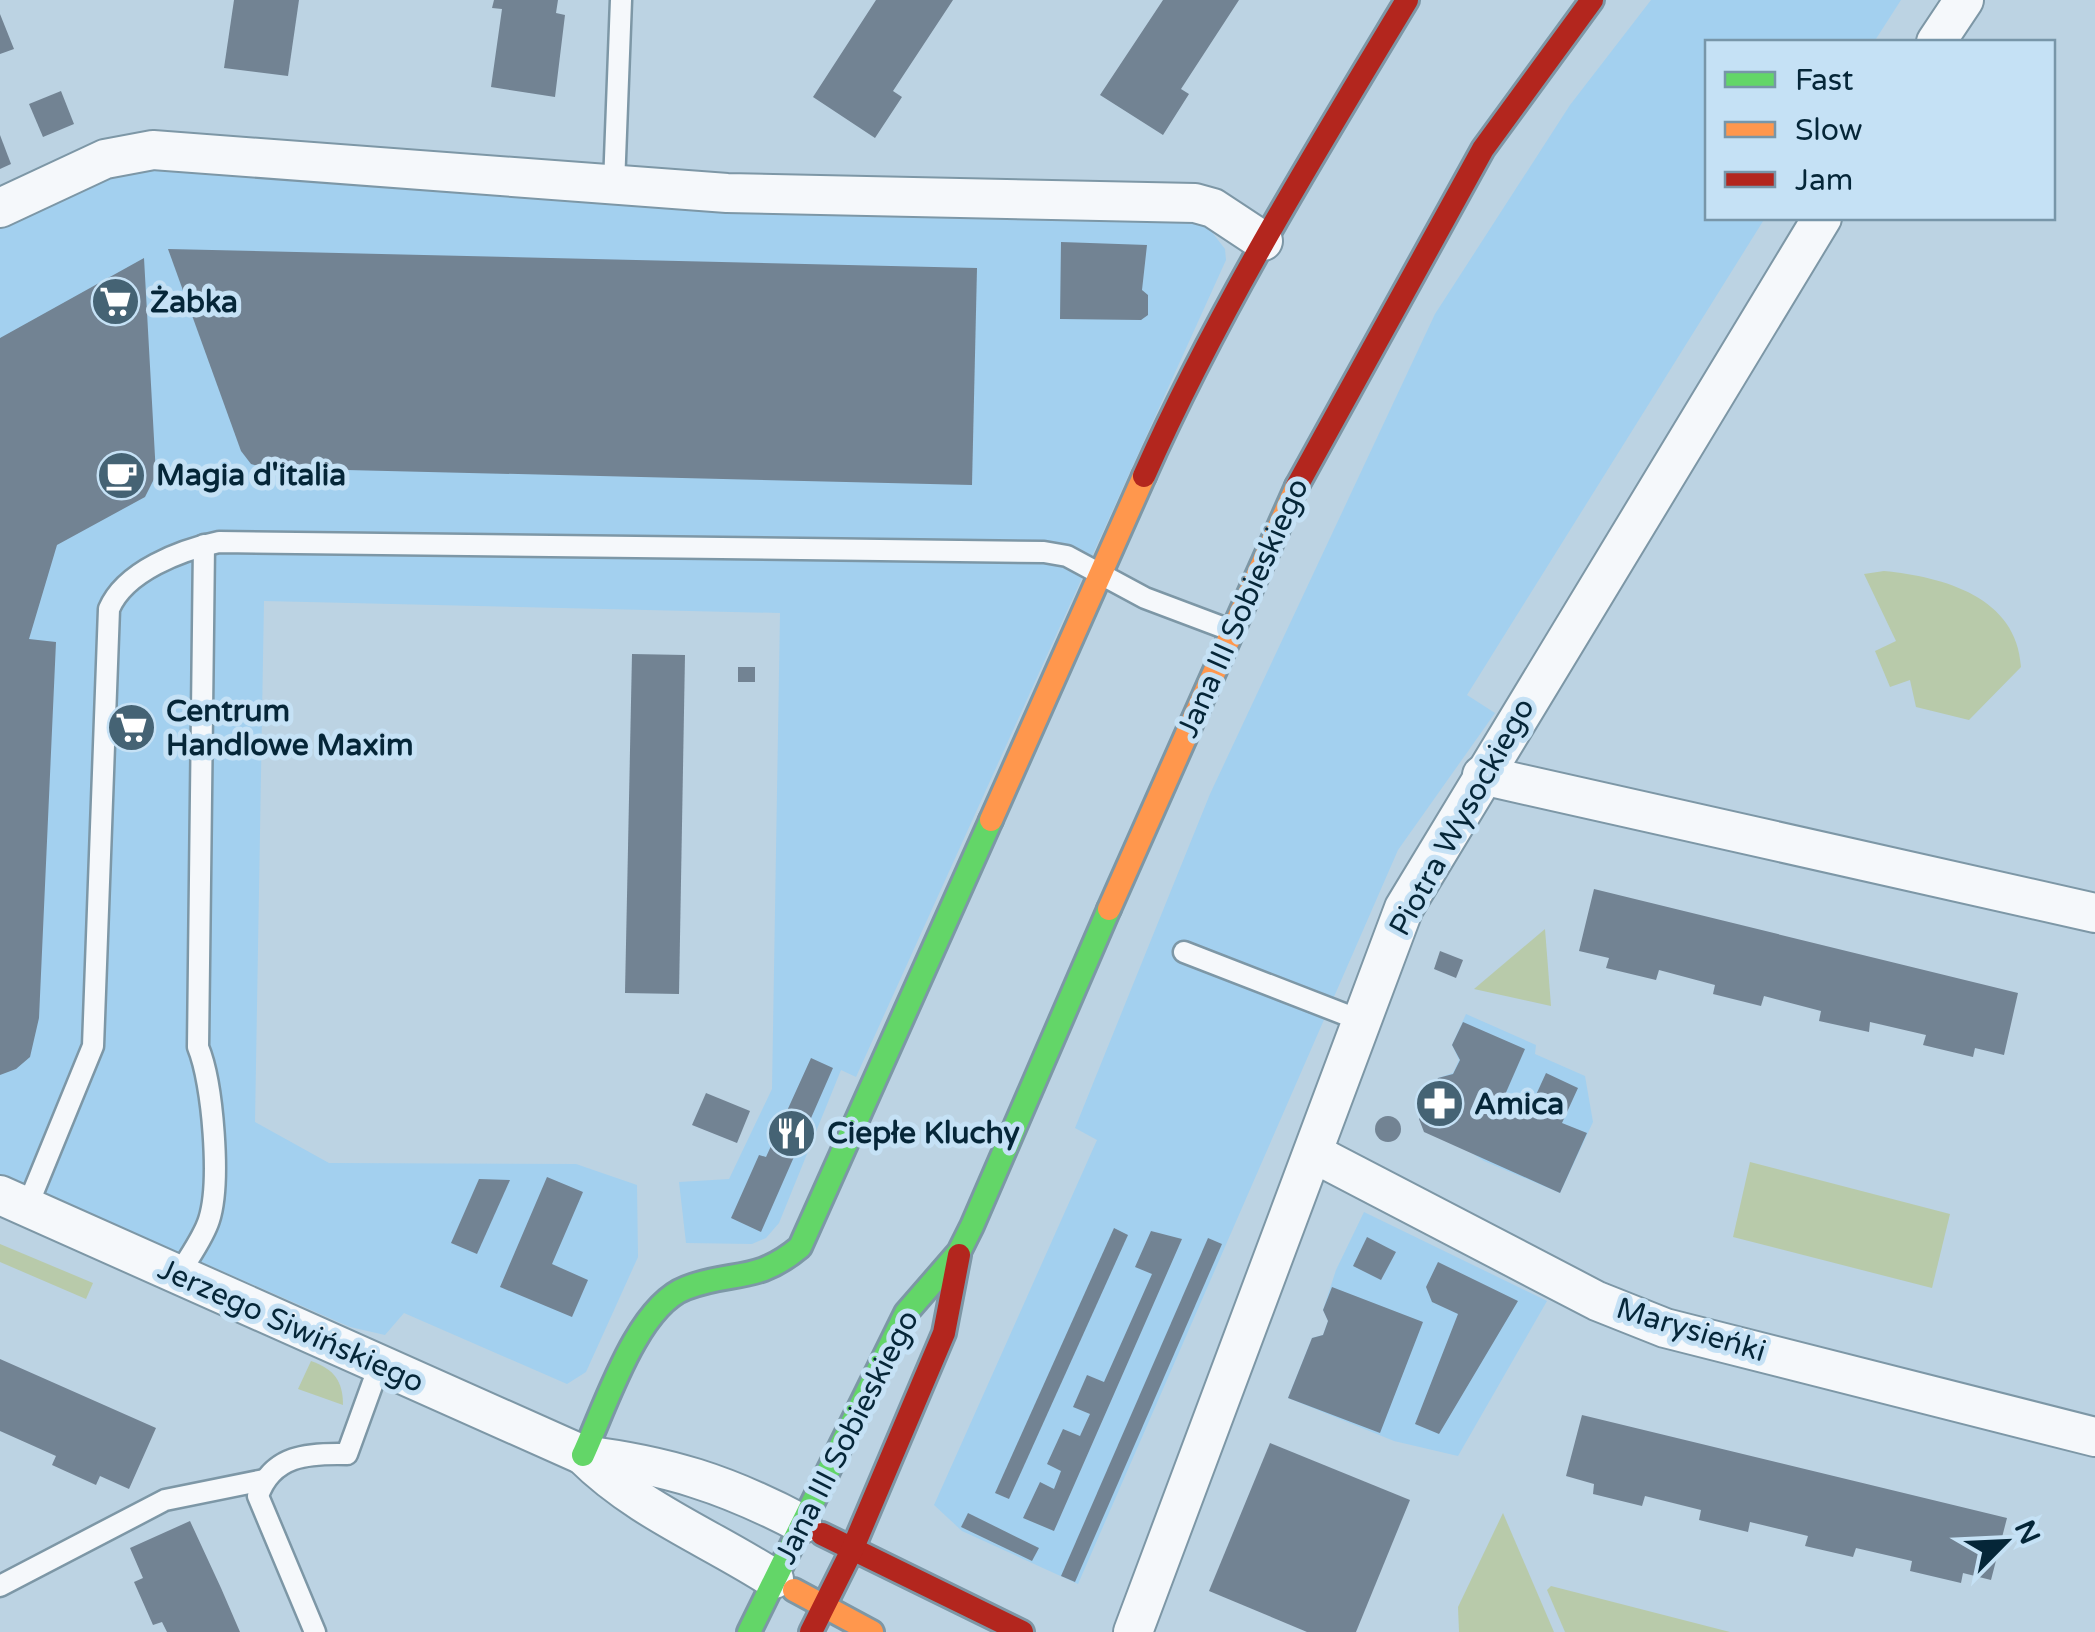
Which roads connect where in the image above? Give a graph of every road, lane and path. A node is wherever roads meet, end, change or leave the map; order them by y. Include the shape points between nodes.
1 (621, 0) edge
2 (1407, 0) edge
3 (1592, 0) edge
4 (1964, 0) edge
5 (1937, 40) edge
6 (614, 184) junction
7 (0, 208) edge
8 (1821, 220) edge
9 (1263, 241) junction
10 (204, 545) junction
11 (1099, 574) junction
12 (1230, 630) junction
13 (1482, 775) junction
14 (2095, 913) edge
15 (1184, 952) dead end
16 (1362, 1021) junction
17 (1313, 1153) junction
18 (13, 1201) edge
19 (959, 1252) junction
20 (178, 1276) junction
21 (379, 1366) junction
22 (2095, 1437) edge
23 (583, 1455) junction
24 (264, 1480) junction
25 (802, 1524) junction
26 (852, 1550) junction
27 (774, 1579) junction
28 (0, 1586) edge
29 (824, 1606) junction
30 (314, 1632) edge
31 (748, 1632) edge
32 (811, 1632) edge
33 (872, 1632) edge
34 (1022, 1632) edge
35 (1134, 1632) edge

1 - 6 lane
2 - 9 street
3 - 12 street, Jana III Sobieskiego via 1483,149 1301,478
4 - 5 street
6 - 7 street via 153,150 106,159
6 - 9 street via 726,193 1195,203
8 - 13 street, Piotra Wysockiego
9 - 11 street via 1180,396
10 - 11 lane via 1044,552
10 - 18 lane via 127,584 109,609 94,1046
10 - 20 lane via 198,1047 210,1083 213,1200 208,1223
11 - 12 lane
11 - 23 street via 800,1247 784,1264 752,1279 687,1284 666,1294 650,1313
12 - 19 street, Jana III Sobieskiego
13 - 14 street
13 - 16 street, Piotra Wysockiego via 1404,908
15 - 16 lane
16 - 17 street, Piotra Wysockiego
17 - 22 street, Marysieńki via 1597,1300 1665,1328
17 - 35 street, Piotra Wysockiego
18 - 20 street, Jerzego Siwińskiego
19 - 25 street, Jana III Sobieskiego via 906,1312
19 - 26 street, Jana III Sobieskiego via 944,1333
20 - 21 street, Jerzego Siwińskiego
21 - 23 street, Jerzego Siwińskiego
21 - 24 lane via 347,1454 293,1458
23 - 25 street, Jerzego Siwińskiego via 702,1478
23 - 27 street, Jerzego Siwińskiego via 642,1506
24 - 28 lane via 165,1500
24 - 30 lane via 261,1511
25 - 26 street
25 - 27 street, Jana III Sobieskiego
26 - 29 street, Jana III Sobieskiego
26 - 34 street
27 - 29 street
27 - 31 street, Jana III Sobieskiego
29 - 32 street, Jana III Sobieskiego
29 - 33 street

